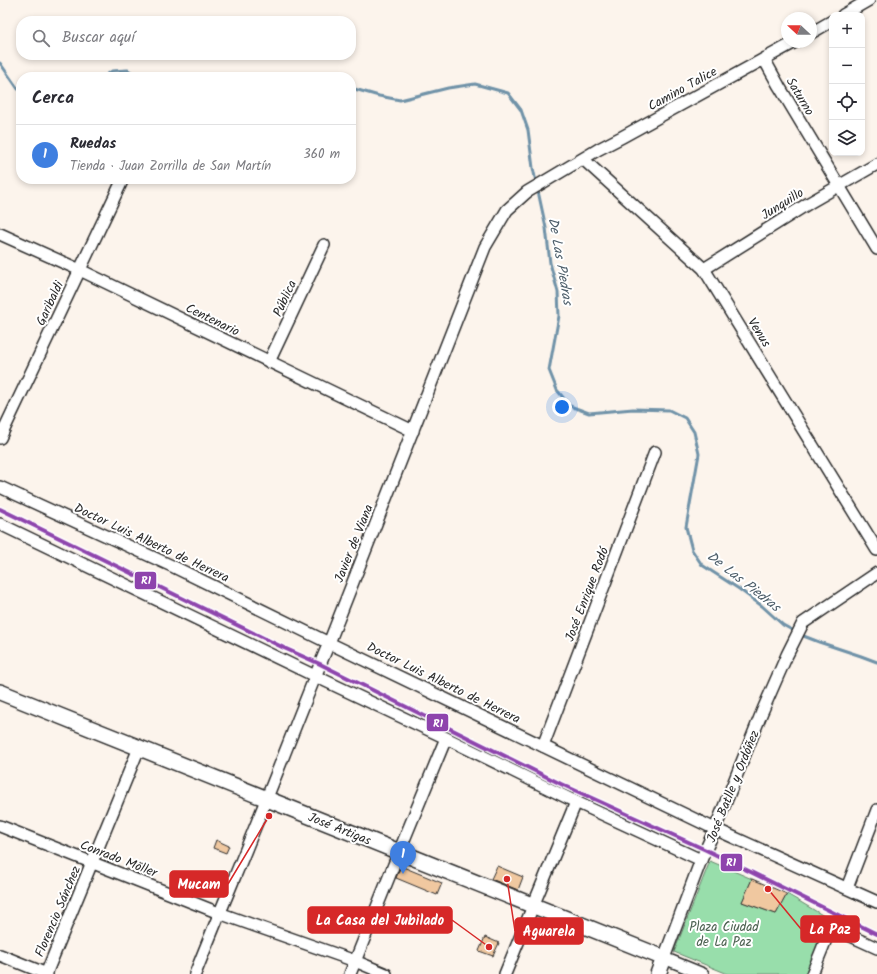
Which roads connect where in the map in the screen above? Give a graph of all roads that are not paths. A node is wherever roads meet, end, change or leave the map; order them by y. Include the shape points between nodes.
1 (869, 0) edge
2 (848, 12) edge
3 (829, 23) edge
4 (817, 30) edge
5 (784, 48) edge
6 (764, 59) junction
7 (583, 159) junction
8 (877, 164) edge
9 (121, 184) edge
10 (839, 186) junction
11 (0, 234) edge
12 (324, 245) dead end
13 (877, 249) edge
14 (704, 269) junction
15 (80, 270) junction
16 (269, 362) junction
17 (413, 431) junction
18 (0, 438) edge
19 (655, 452) dead end
20 (0, 487) edge
21 (0, 524) edge
22 (877, 550) edge
23 (877, 574) edge
24 (329, 642) junction
25 (315, 676) junction
26 (1, 697) edge
27 (446, 738) junction
28 (543, 746) junction
29 (139, 748) junction
30 (267, 799) junction
31 (576, 802) junction
32 (877, 810) edge
33 (0, 826) edge
34 (715, 829) junction
35 (399, 852) junction
36 (702, 860) junction
37 (92, 863) junction
38 (847, 888) junction
39 (877, 902) edge
40 (533, 906) junction
41 (219, 913) junction
42 (877, 948) edge
43 (0, 955) edge
44 (664, 958) junction
45 (355, 961) junction
46 (46, 974) edge
47 (195, 974) edge
48 (350, 974) edge
49 (386, 974) edge
50 (505, 974) edge
51 (658, 974) edge
52 (703, 974) edge
53 (812, 974) edge

1 - 2 street
3 - 4 street
5 - 6 street, Camino Talice
6 - 7 street, Camino Talice
6 - 10 street, Saturno
7 - 14 street, Venus
7 - 17 street, Javier de Viana via 527,192 507,210 485,247
8 - 10 street, Junquillo
9 - 15 street, Garibaldi
10 - 13 street, Saturno
10 - 14 street, Junquillo
11 - 15 street, Centenario
12 - 16 street, Pública
14 - 22 street, Venus
15 - 16 street, Centenario
15 - 18 street, Garibaldi
16 - 17 street, Centenario
17 - 24 street, Javier de Viana
19 - 28 street, José Enrique Rodó
20 - 24 street, Doctor Luis Alberto de Herrera
21 - 25 street
23 - 34 street, José Batlle y Ordóñez via 803,623 762,712
24 - 25 street, Javier de Viana
24 - 28 street, Doctor Luis Alberto de Herrera
25 - 27 street
25 - 30 street, Javier de Viana
26 - 29 street, José Artigas
27 - 31 street
27 - 35 street
28 - 34 street, Doctor Luis Alberto de Herrera
29 - 30 street, José Artigas
29 - 37 street, Florencio Sánchez
30 - 35 street, José Artigas
30 - 41 street, Javier de Viana
31 - 36 street
31 - 40 street
32 - 38 street
33 - 37 street, Conrado Möller
34 - 36 street, José Batlle y Ordóñez
34 - 38 street, Doctor Luis Alberto de Herrera
35 - 40 street, José Artigas
35 - 45 street
36 - 44 street, José Batlle y Ordóñez
37 - 41 street, Conrado Möller
37 - 46 street, Florencio Sánchez
38 - 39 street, Doctor Luis Alberto de Herrera
40 - 44 street, José Artigas
40 - 50 street
41 - 45 street, Conrado Möller
41 - 47 street, Javier de Viana
42 - 53 street via 831,927
43 - 46 street
44 - 51 street, José Batlle y Ordóñez
44 - 52 street, José Artigas
45 - 48 street
45 - 49 street, Conrado Möller

